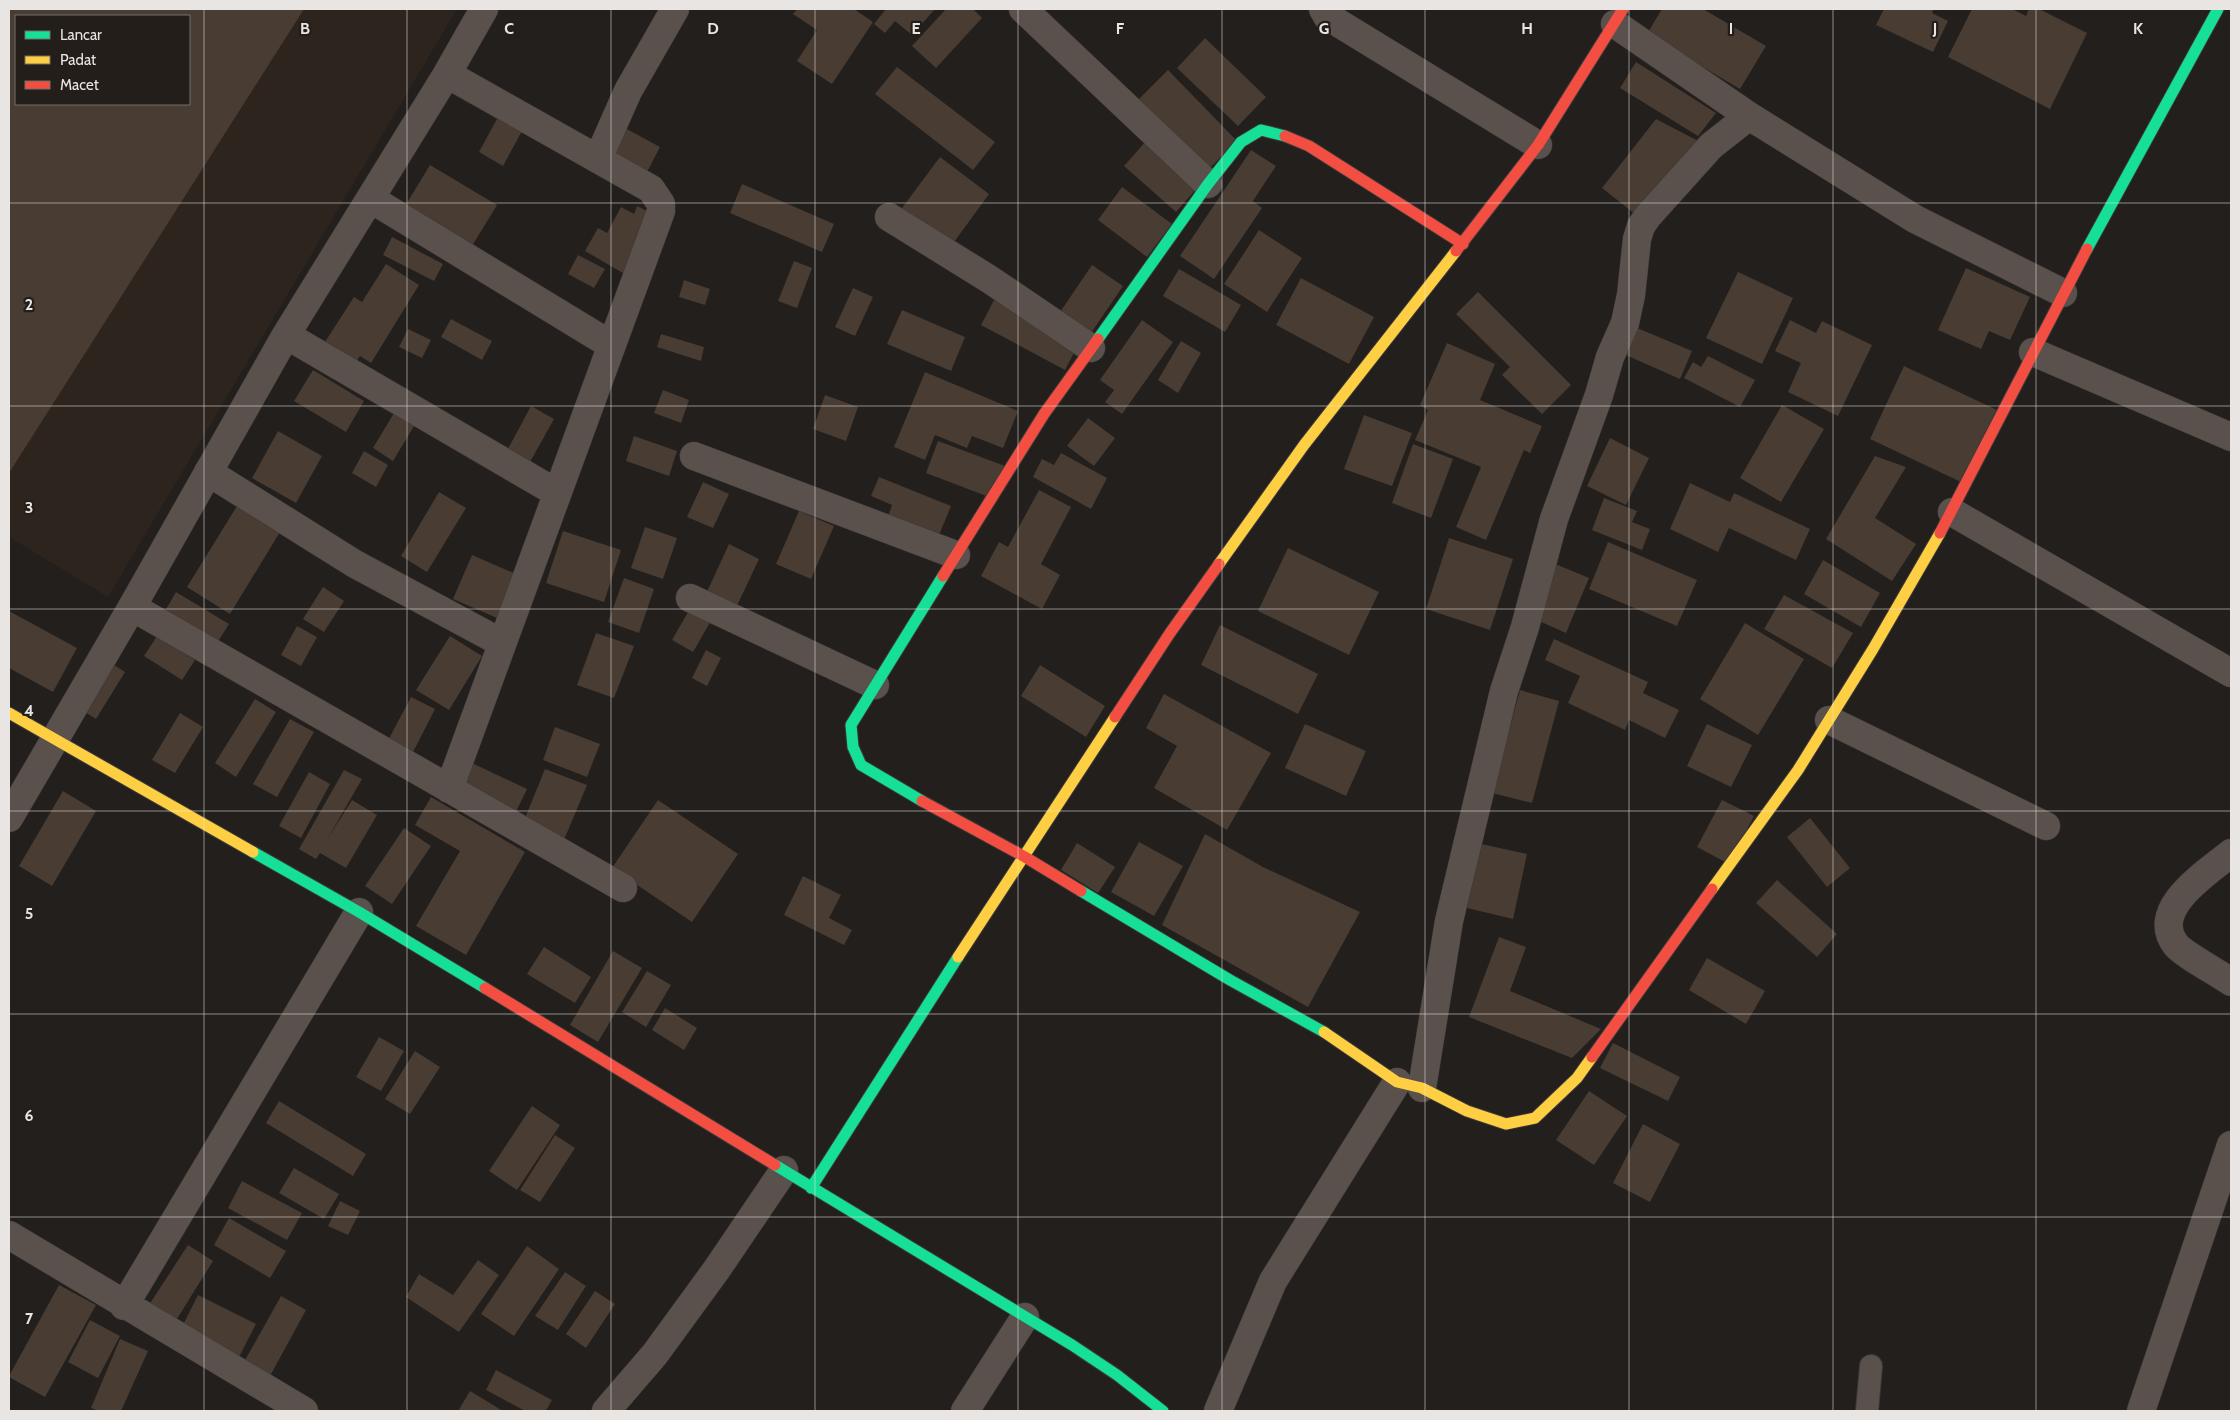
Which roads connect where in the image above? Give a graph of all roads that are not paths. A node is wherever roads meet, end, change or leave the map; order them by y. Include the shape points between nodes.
1 (484, 9) edge
2 (675, 9) edge
3 (1023, 9) edge
4 (1323, 9) edge
5 (2218, 9) edge
6 (1619, 17) edge
7 (447, 74) junction
8 (1749, 116) junction
9 (1538, 145) junction
10 (598, 159) junction
11 (1208, 184) junction
12 (371, 199) junction
13 (889, 217) dead end
14 (1462, 244) junction
15 (2063, 293) junction
16 (286, 335) junction
17 (611, 345) junction
18 (1091, 348) junction
19 (2033, 352) junction
20 (2231, 437) edge
21 (694, 456) dead end
22 (208, 472) junction
23 (557, 493) junction
24 (1952, 512) junction
25 (956, 555) junction
26 (690, 598) dead end
27 (132, 607) junction
28 (502, 643) junction
29 (2231, 673) edge
30 (876, 685) junction
31 (9, 713) edge
32 (1829, 720) junction
33 (54, 741) junction
34 (449, 789) junction
35 (9, 818) edge
36 (2046, 826) dead end
37 (2231, 853) edge
38 (1025, 858) junction
39 (623, 888) dead end
40 (358, 912) junction
41 (2231, 982) edge
42 (1410, 1085) junction
43 (2231, 1145) edge
44 (784, 1170) junction
45 (810, 1188) junction
46 (9, 1236) edge
47 (124, 1306) junction
48 (1025, 1317) junction
49 (1871, 1366) dead end
50 (304, 1411) edge
51 (606, 1411) edge
52 (965, 1411) edge
53 (1162, 1411) edge
54 (1218, 1411) edge
55 (1867, 1411) edge
56 (2141, 1411) edge

1 - 7 street
2 - 10 street via 628,91
3 - 11 street
4 - 9 street via 1327,16
5 - 15 street
6 - 8 street
6 - 9 street
7 - 10 street
7 - 12 street
8 - 15 street via 1915,219
8 - 42 street via 1711,146 1648,216 1639,233 1625,323 1610,357 1554,519 1504,691
9 - 14 street
10 - 17 street via 651,189 661,204
11 - 14 street via 1241,142 1261,130 1287,136 1309,146
11 - 18 street
12 - 16 street
12 - 17 street
13 - 18 street
14 - 38 street via 1304,446 1170,633
15 - 19 street
16 - 22 street
16 - 23 street
17 - 23 street
18 - 25 street via 1044,414
19 - 20 street
19 - 24 street
21 - 25 street
22 - 27 street
22 - 28 street via 355,564
23 - 28 street
24 - 29 street
24 - 32 street
25 - 30 street
26 - 30 street
27 - 33 street
27 - 34 street
28 - 34 street
30 - 38 street via 851,725 853,747 862,765
31 - 33 street
32 - 36 street
32 - 42 street via 1798,770 1577,1078 1534,1118 1506,1124 1467,1111
33 - 35 street
33 - 40 street
34 - 39 street
37 - 41 street via 2183,895 2173,906 2168,920 2177,946
38 - 42 street
38 - 45 street
40 - 44 street
40 - 47 street
42 - 54 street via 1272,1281
43 - 56 street
44 - 45 street
44 - 51 street via 655,1354
45 - 48 street
46 - 47 street
47 - 50 street
48 - 52 street
48 - 53 street via 1117,1375
49 - 55 lane

